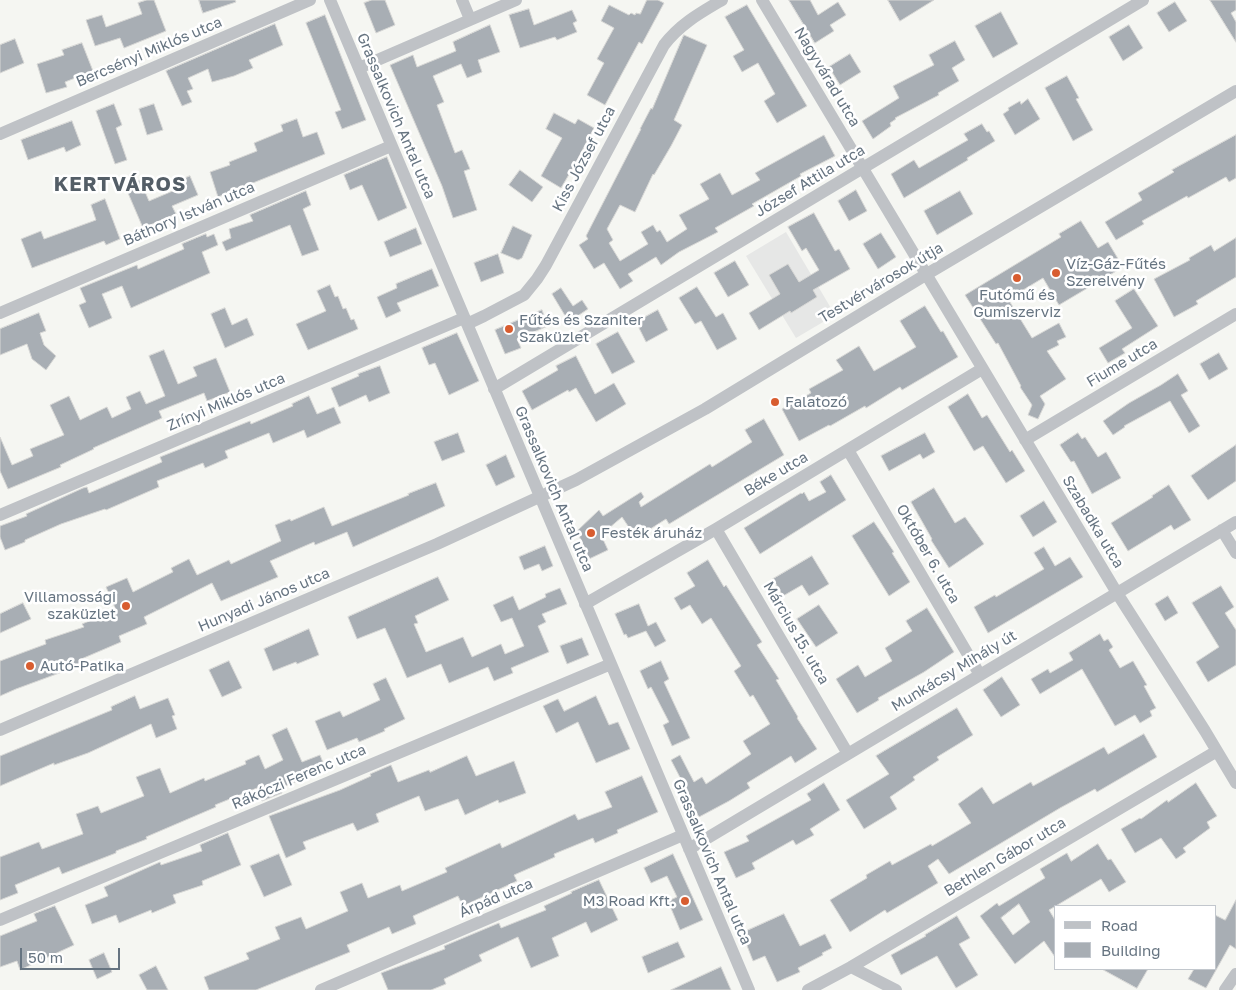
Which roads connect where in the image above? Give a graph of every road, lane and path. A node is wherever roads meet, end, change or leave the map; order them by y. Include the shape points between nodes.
1 (310, 0) edge
2 (330, 0) edge
3 (462, 0) edge
4 (516, 0) edge
5 (722, 0) edge
6 (762, 0) edge
7 (1143, 0) edge
8 (470, 19) junction
9 (358, 68) junction
10 (1236, 91) edge
11 (0, 134) edge
12 (391, 146) junction
13 (863, 168) junction
14 (927, 274) junction
15 (0, 313) edge
16 (1236, 314) edge
17 (465, 321) junction
18 (982, 369) junction
19 (494, 389) junction
20 (1025, 440) junction
21 (848, 450) junction
22 (540, 498) junction
23 (0, 515) edge
24 (1236, 522) edge
25 (716, 529) junction
26 (1222, 530) junction
27 (1236, 553) edge
28 (1117, 593) junction
29 (585, 604) junction
30 (611, 664) junction
31 (980, 675) junction
32 (0, 730) edge
33 (1217, 751) junction
34 (848, 754) junction
35 (1236, 783) edge
36 (683, 835) junction
37 (689, 849) junction
38 (0, 920) edge
39 (851, 967) junction
40 (1236, 974) edge
41 (321, 990) edge
42 (749, 990) edge
43 (808, 990) edge
44 (896, 990) edge
45 (1225, 990) edge

1 - 11 street, Bercsényi Miklós utca
2 - 9 street, Grassalkovich Antal utca
3 - 8 street
4 - 8 street
5 - 17 street, Kiss József utca via 696,15 664,45 546,266 530,289 515,300
6 - 13 street, Nagyvárad utca
7 - 13 street, József Attila utca
8 - 9 street
9 - 12 street, Grassalkovich Antal utca
10 - 14 street, Testvérvárosok útja
12 - 15 street, Báthory István utca
12 - 17 street, Grassalkovich Antal utca
13 - 14 street, Nagyvárad utca
13 - 19 street, József Attila utca
14 - 18 street, Szabadka utca
14 - 22 street, Testvérvárosok útja via 705,409
16 - 20 street, Fiume utca
17 - 19 street, Grassalkovich Antal utca
17 - 23 street, Zrínyi Miklós utca
18 - 20 street, Szabadka utca
18 - 21 street, Béke utca
19 - 22 street, Grassalkovich Antal utca
20 - 28 street, Szabadka utca
21 - 25 street, Béke utca
21 - 31 street, Október 6. utca
22 - 29 street, Grassalkovich Antal utca
22 - 32 street, Hunyadi János utca
24 - 26 street, Munkácsy Mihály út
25 - 29 street, Béke utca
25 - 34 street, Március 15. utca
26 - 27 street
26 - 28 street, Munkácsy Mihály út
28 - 31 street, Munkácsy Mihály út
28 - 33 street, Szabadka utca
29 - 30 street, Grassalkovich Antal utca
30 - 36 street, Grassalkovich Antal utca
30 - 38 street, Rákóczi Ferenc utca
31 - 34 street, Munkácsy Mihály út
33 - 35 street, Szabadka utca
33 - 39 street, Bethlen Gábor utca
34 - 37 street, Munkácsy Mihály út
36 - 37 street, Grassalkovich Antal utca
36 - 41 street, Árpád utca
37 - 42 street, Grassalkovich Antal utca
39 - 43 street, Bethlen Gábor utca
39 - 44 street
40 - 45 street

